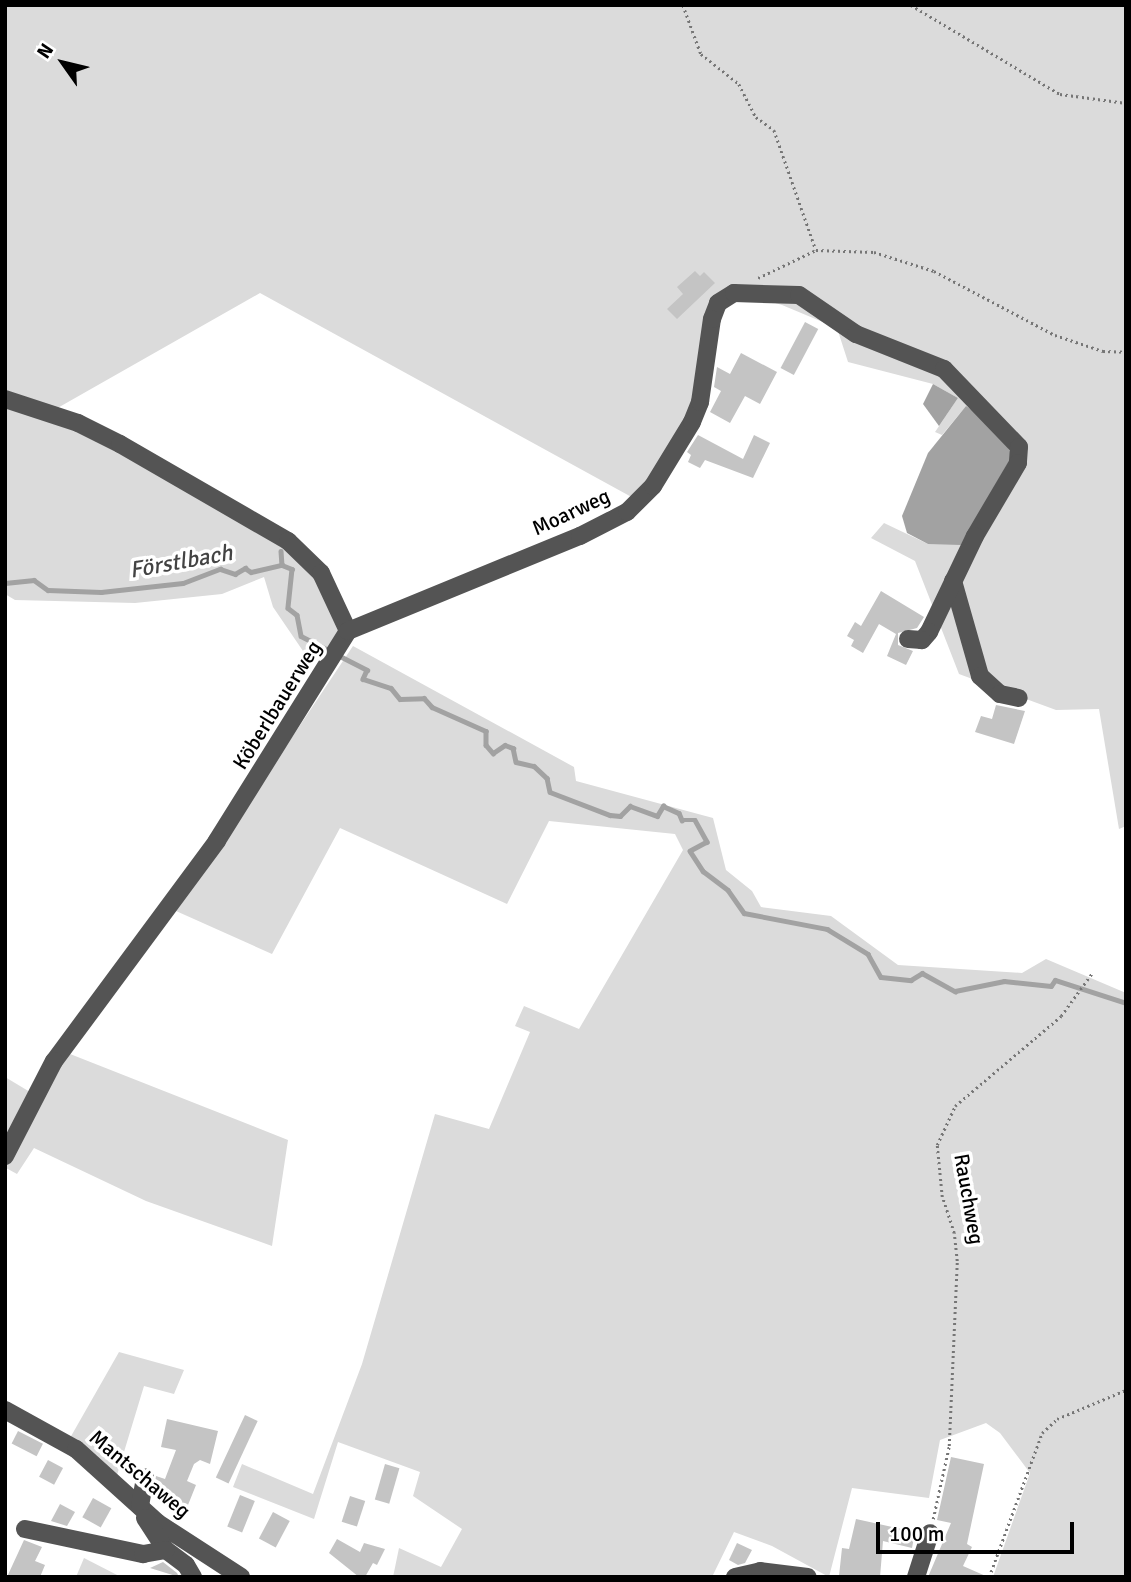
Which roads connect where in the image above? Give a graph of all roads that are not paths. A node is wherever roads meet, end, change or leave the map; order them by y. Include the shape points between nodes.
1 (5, 399) edge
2 (953, 581) junction
3 (908, 639) dead end
4 (340, 645) junction
5 (1018, 698) dead end
6 (13, 1116) edge
7 (5, 1156) edge
8 (5, 1410) edge
9 (145, 1478) dead end
10 (135, 1501) junction
11 (25, 1529) dead end
12 (930, 1533) road end
13 (166, 1550) junction
14 (190, 1571) edge
15 (233, 1573) edge
16 (735, 1577) edge
17 (808, 1577) edge
18 (916, 1577) edge

1 - 4 street, Köberlbauerweg via 78,423 120,444 288,541 321,573
2 - 3 street via 929,632 922,640
2 - 4 street, Moarweg via 1018,463 1019,447 1006,429 944,369 856,334 812,300 799,295 724,296 712,319 697,411 641,500 580,536
2 - 5 street via 980,676 1000,694
4 - 6 street, Köberlbauerweg via 217,841
6 - 7 street, Köberlbauerweg
8 - 10 street, Mantschaweg via 76,1448
9 - 10 street
10 - 13 street
10 - 15 street, Mantschaweg
11 - 13 street via 144,1554
12 - 18 street
13 - 14 street
14 - 15 street
16 - 17 street via 760,1571

